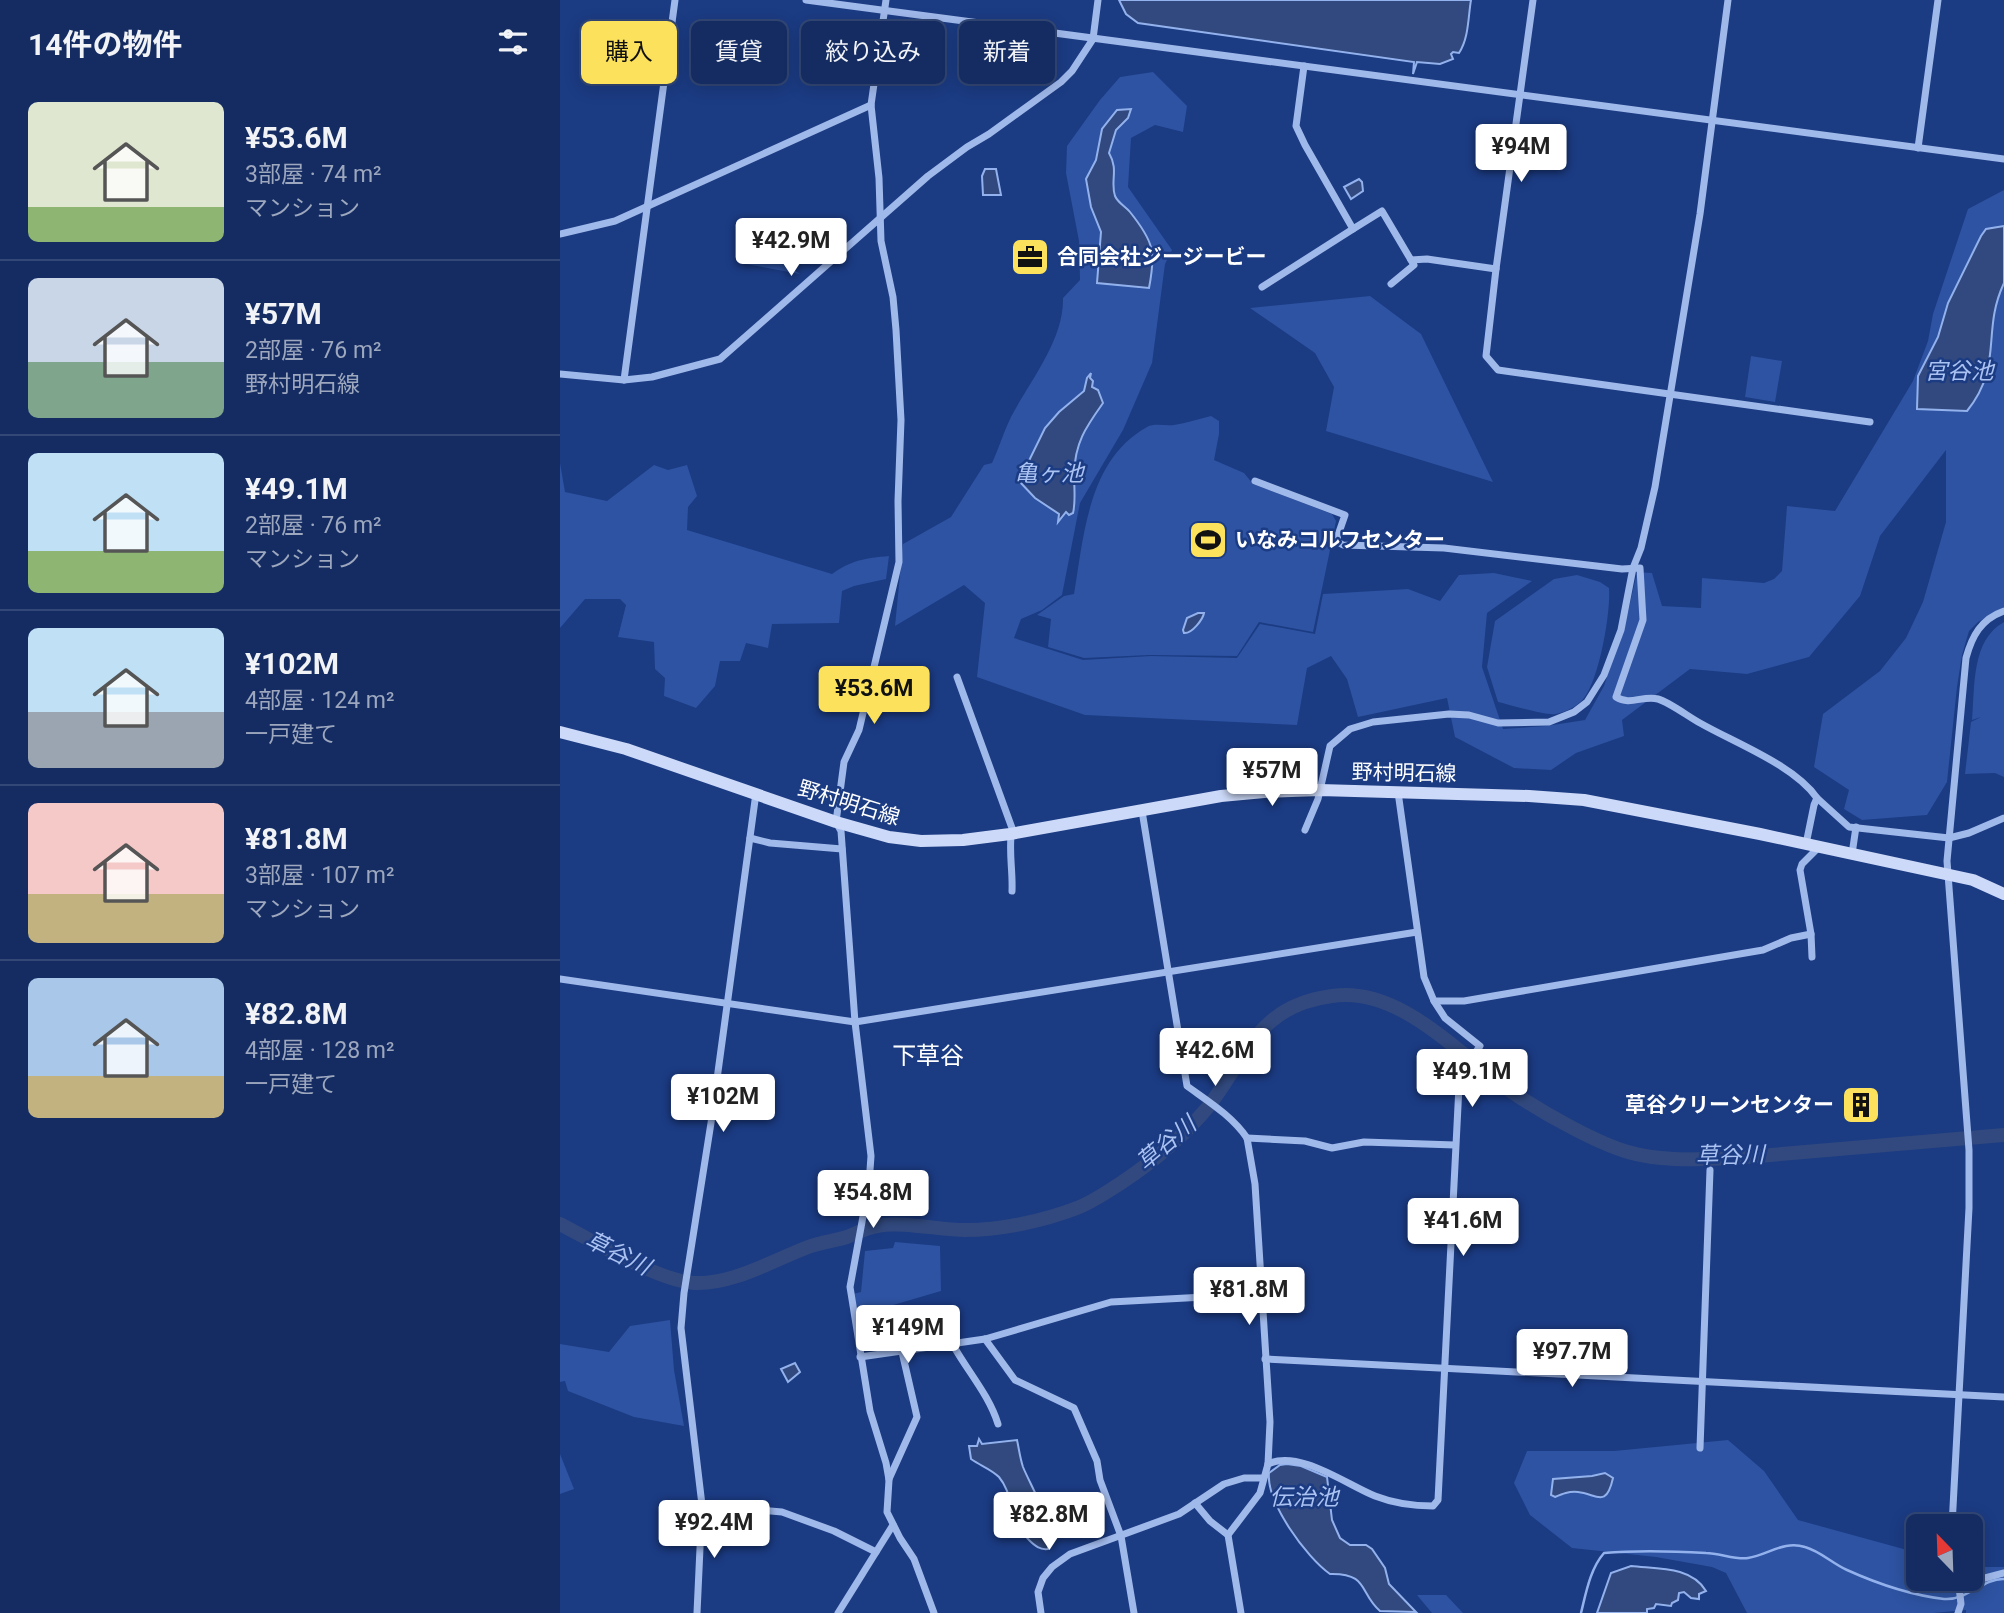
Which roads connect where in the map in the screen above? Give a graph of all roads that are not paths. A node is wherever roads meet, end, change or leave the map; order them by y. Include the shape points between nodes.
1 (675, 0) edge
2 (806, 0) edge
3 (886, 0) edge
4 (1098, 0) edge
5 (1533, 0) edge
6 (1728, 0) edge
7 (1938, 0) edge
8 (884, 10) junction
9 (1093, 39) junction
10 (1304, 66) junction
11 (1519, 95) junction
12 (871, 105) junction
13 (1712, 122) junction
14 (1918, 148) junction
15 (2004, 159) edge
16 (646, 206) junction
17 (880, 219) junction
18 (1353, 229) junction
19 (560, 234) edge
20 (1411, 260) junction
21 (1496, 269) junction
22 (1391, 284) dead end
23 (1262, 287) dead end
24 (560, 374) edge
25 (624, 380) junction
26 (1670, 395) junction
27 (1870, 422) dead end
28 (1255, 481) dead end
29 (1633, 568) junction
30 (2004, 611) edge
31 (957, 677) dead end
32 (560, 732) edge
33 (1320, 790) junction
34 (1398, 792) junction
35 (756, 793) junction
36 (1818, 798) junction
37 (1142, 811) junction
38 (2004, 818) edge
39 (836, 822) junction
40 (1856, 827) junction
41 (1305, 830) dead end
42 (1010, 834) junction
43 (750, 838) junction
44 (1949, 838) junction
45 (1812, 846) junction
46 (842, 849) junction
47 (1852, 854) junction
48 (1948, 874) junction
49 (1012, 891) dead end
50 (2004, 894) edge
51 (1417, 932) junction
52 (1811, 934) junction
53 (1812, 957) dead end
54 (1170, 970) junction
55 (560, 979) edge
56 (1434, 1001) junction
57 (726, 1004) junction
58 (855, 1022) junction
59 (1247, 1138) junction
60 (1455, 1145) junction
61 (1710, 1170) dead end
62 (1261, 1294) junction
63 (985, 1339) junction
64 (953, 1345) junction
65 (902, 1352) junction
66 (860, 1357) junction
67 (1265, 1359) junction
68 (1444, 1368) junction
69 (1701, 1381) junction
70 (1959, 1395) junction
71 (2004, 1398) edge
72 (998, 1424) dead end
73 (1700, 1448) dead end
74 (1268, 1464) junction
75 (1262, 1478) junction
76 (889, 1480) junction
77 (1195, 1503) junction
78 (702, 1505) junction
79 (1953, 1514) edge
80 (893, 1525) junction
81 (1228, 1535) junction
82 (1121, 1536) junction
83 (876, 1552) junction
84 (2004, 1573) edge
85 (1983, 1578) edge
86 (1960, 1591) edge
87 (697, 1613) edge
88 (838, 1613) edge
89 (933, 1613) edge
90 (1041, 1613) edge
91 (1134, 1613) edge
92 (1241, 1613) edge
93 (1958, 1613) edge

1 - 16 street
2 - 8 street
3 - 8 street
4 - 9 street
5 - 11 street
6 - 13 street
7 - 14 street
8 - 9 street
8 - 12 street
9 - 10 street
9 - 17 street via 1062,82 967,146
10 - 11 street
10 - 18 street via 1296,126
11 - 13 street
11 - 21 street
12 - 16 street
12 - 17 street
13 - 14 street
13 - 26 street
14 - 15 street
16 - 19 street via 615,220
16 - 25 street
17 - 25 street via 720,359
17 - 39 street via 893,297 901,420 899,562 859,730 844,762
18 - 20 street via 1382,211
18 - 23 street
20 - 21 street
20 - 22 street via 1414,265
21 - 26 street via 1486,356 1499,370
24 - 25 street
26 - 27 street
26 - 29 street via 1655,487
28 - 29 street via 1345,515 1336,541 1343,545 1444,548
29 - 33 street via 1620,630 1604,675 1587,702 1574,712 1549,722 1498,723 1449,714 1350,729 1330,746
29 - 36 street via 1640,568 1643,620 1616,697 1623,702 1657,699 1758,753 1801,780
30 - 44 street via 1978,628 1966,658
31 - 42 street via 1012,828
32 - 35 main road, 野村明石線
33 - 34 main road, 野村明石線
33 - 37 main road, 野村明石線 via 1221,796
33 - 41 street
34 - 45 main road, 野村明石線 via 1584,800
34 - 51 street
35 - 39 main road, 野村明石線
35 - 43 street
36 - 40 street via 1849,827
36 - 45 street
37 - 42 main road, 野村明石線
37 - 54 street
38 - 44 street
39 - 42 main road, 野村明石線 via 921,841
39 - 46 street
40 - 44 street
40 - 47 street
42 - 49 street
43 - 46 street
43 - 57 street
44 - 48 street
45 - 47 main road, 野村明石線
45 - 52 street via 1800,870
46 - 58 street
47 - 48 main road, 野村明石線
48 - 50 main road, 野村明石線
48 - 70 street via 1969,1150
51 - 54 street
51 - 56 street via 1424,977
52 - 53 street
52 - 56 street via 1763,950 1464,1001
54 - 58 street
54 - 59 street via 1188,1086 1225,1113
55 - 57 street
56 - 60 street via 1445,1018 1480,1046 1459,1086
57 - 58 street
57 - 78 street via 681,1328
58 - 66 street via 871,1156 850,1287
59 - 60 street via 1305,1141 1332,1148 1364,1142
59 - 62 street via 1255,1184
60 - 68 street
61 - 69 street
62 - 63 street via 1111,1302
62 - 67 street
63 - 64 street
63 - 82 street via 1015,1380 1073,1409 1097,1461
64 - 65 street
64 - 72 street via 992,1404
65 - 66 street
65 - 76 street via 917,1417
66 - 76 street
67 - 68 street
67 - 74 street
68 - 69 street
68 - 74 street via 1438,1500 1433,1506 1377,1497 1298,1462
69 - 70 street
69 - 73 street
70 - 71 street
70 - 79 street
74 - 75 street
75 - 77 street via 1224,1484
75 - 81 street via 1260,1493
76 - 80 street via 887,1512
77 - 81 street
77 - 82 street via 1179,1514
78 - 83 street via 782,1512
78 - 87 street
80 - 83 street
80 - 89 street via 914,1559
81 - 92 street
82 - 90 street via 1070,1554 1052,1566 1038,1592
82 - 91 street
83 - 88 street
84 - 85 street
86 - 93 street

